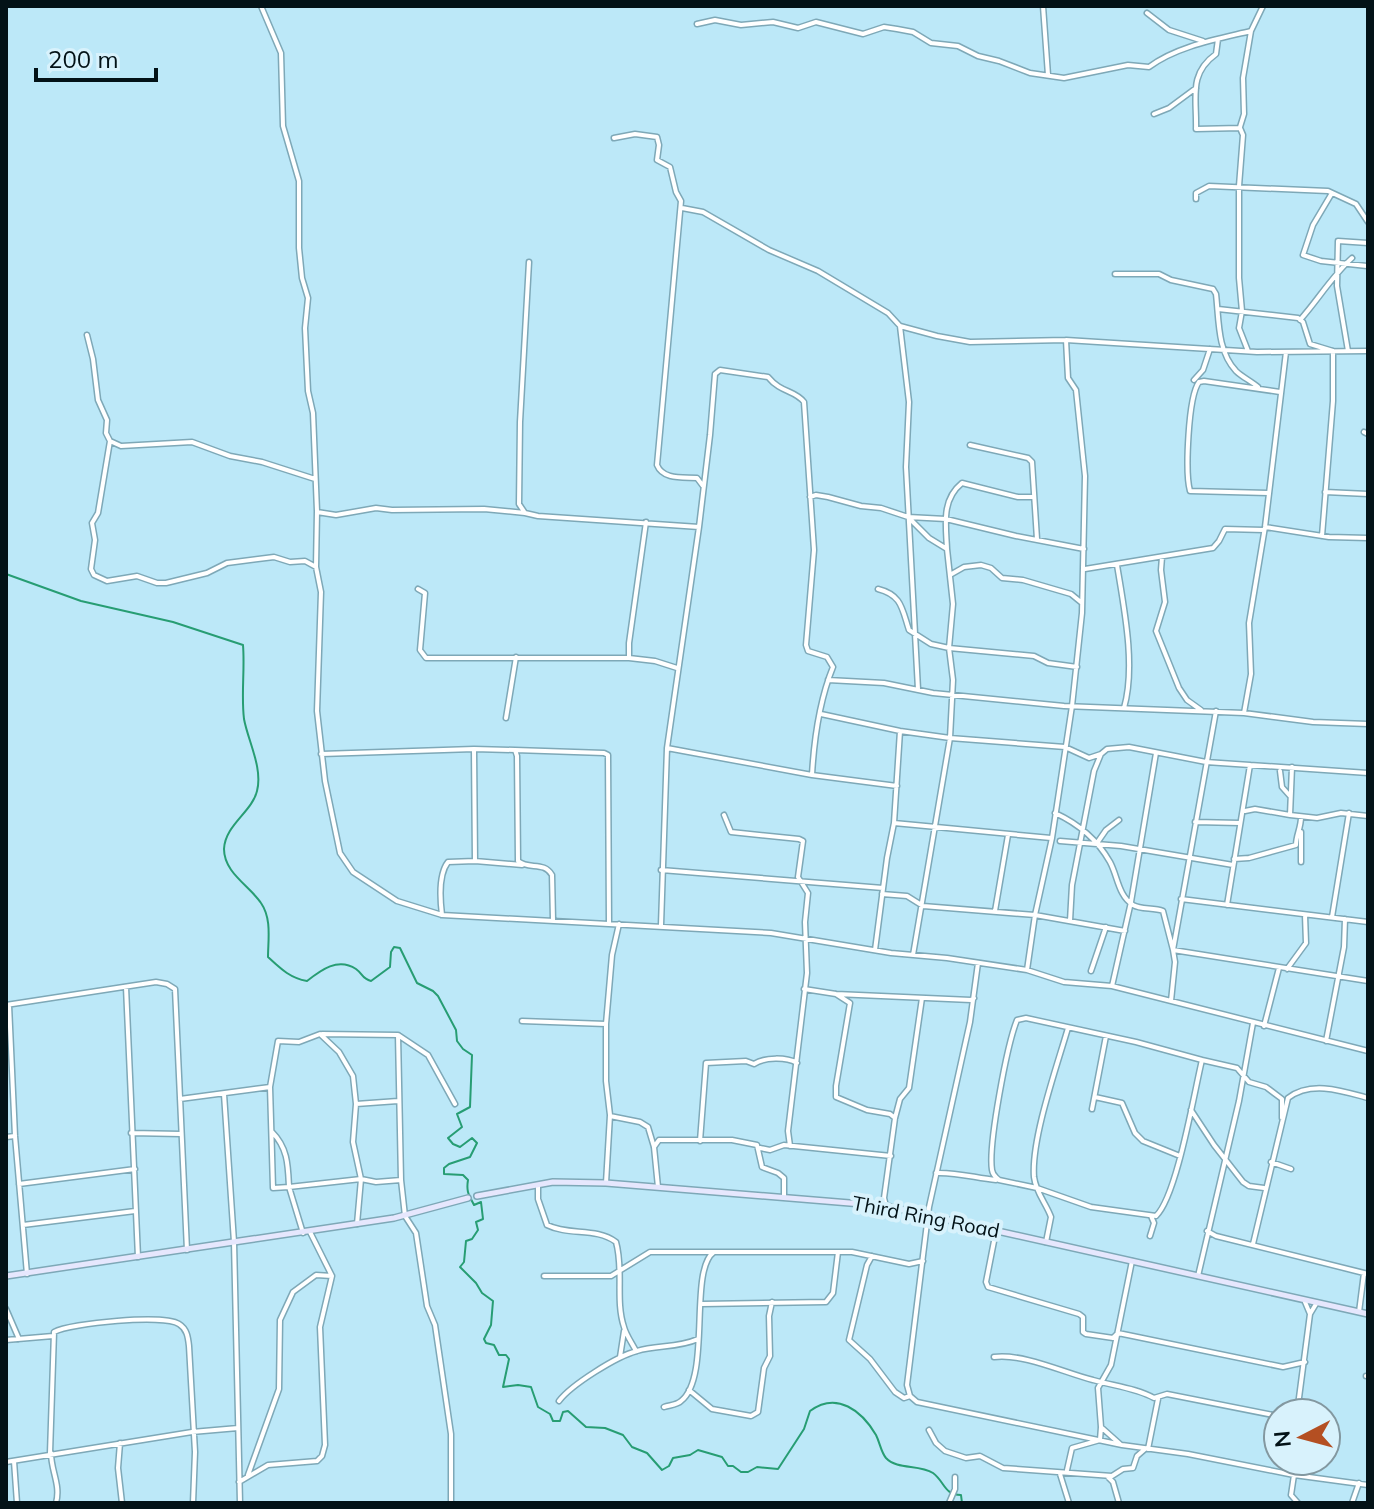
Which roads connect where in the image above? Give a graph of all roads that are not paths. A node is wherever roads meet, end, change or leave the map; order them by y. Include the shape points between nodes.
1 (261, 6) edge
2 (1043, 6) edge
3 (1263, 6) edge
4 (1147, 13) dead end
5 (697, 24) dead end
6 (1251, 31) junction
7 (1218, 39) junction
8 (1205, 42) junction
9 (1048, 75) junction
10 (1196, 88) junction
11 (1154, 114) dead end
12 (1240, 128) junction
13 (614, 138) dead end
14 (1239, 186) junction
15 (1332, 193) junction
16 (1196, 199) dead end
17 (682, 208) junction
18 (1368, 222) edge
19 (1368, 243) edge
20 (1352, 258) dead end
21 (529, 262) dead end
22 (1337, 264) junction
23 (1345, 264) junction
24 (1367, 266) edge
25 (1115, 274) dead end
26 (1337, 277) junction
27 (1218, 309) junction
28 (1242, 311) junction
29 (1300, 320) junction
30 (900, 326) junction
31 (87, 335) dead end
32 (1066, 340) junction
33 (1210, 349) junction
34 (1224, 350) junction
35 (1248, 351) junction
36 (1333, 351) junction
37 (1348, 351) junction
38 (1368, 351) edge
39 (1286, 352) junction
40 (1194, 380) dead end
41 (1259, 388) junction
42 (1280, 392) junction
43 (110, 441) junction
44 (970, 445) dead end
45 (315, 479) junction
46 (705, 488) junction
47 (1325, 492) junction
48 (1268, 493) junction
49 (1368, 494) edge
50 (810, 497) junction
51 (1033, 497) junction
52 (317, 511) junction
53 (525, 513) junction
54 (908, 517) junction
55 (946, 519) junction
56 (646, 522) junction
57 (699, 527) junction
58 (1264, 529) junction
59 (1322, 536) junction
60 (1368, 538) edge
61 (1037, 539) junction
62 (947, 549) junction
63 (1084, 549) junction
64 (1162, 557) junction
65 (1117, 565) junction
66 (316, 567) junction
67 (1085, 569) junction
68 (950, 575) junction
69 (418, 589) dead end
70 (878, 589) dead end
71 (1082, 603) junction
72 (917, 637) junction
73 (949, 648) junction
74 (516, 656) junction
75 (629, 658) junction
76 (1077, 667) junction
77 (677, 668) junction
78 (828, 680) junction
79 (918, 689) junction
80 (952, 695) junction
81 (1072, 706) junction
82 (1124, 708) junction
83 (1202, 711) junction
84 (1216, 711) junction
85 (1244, 713) junction
86 (821, 714) junction
87 (506, 718) dead end
88 (1368, 724) edge
89 (900, 731) junction
90 (950, 738) junction
91 (1065, 747) junction
92 (667, 748) junction
93 (474, 749) junction
94 (515, 750) junction
95 (1156, 752) junction
96 (321, 754) junction
97 (1101, 754) junction
98 (1089, 758) junction
99 (1206, 762) junction
100 (1096, 764) junction
101 (1250, 764) junction
102 (1292, 767) junction
103 (1280, 771) dead end
104 (1368, 773) edge
105 (812, 775) junction
106 (897, 786) junction
107 (1290, 796) junction
108 (1245, 811) dead end
109 (1055, 813) junction
110 (1349, 813) junction
111 (724, 815) dead end
112 (1290, 815) junction
113 (1368, 816) edge
114 (1301, 817) junction
115 (1119, 820) dead end
116 (1195, 822) junction
117 (894, 823) junction
118 (1240, 823) junction
119 (933, 828) junction
120 (1082, 829) junction
121 (1301, 830) junction
122 (1008, 835) junction
123 (1052, 838) junction
124 (1060, 841) dead end
125 (1079, 843) junction
126 (1097, 843) junction
127 (1140, 851) junction
128 (1188, 859) junction
129 (475, 861) junction
130 (1234, 862) junction
131 (1301, 862) dead end
132 (522, 865) junction
133 (661, 870) junction
134 (801, 882) junction
135 (882, 891) junction
136 (1181, 899) junction
137 (1131, 902) junction
138 (1227, 905) junction
139 (923, 906) junction
140 (995, 911) junction
141 (442, 915) junction
142 (1035, 915) junction
143 (1305, 915) junction
144 (1332, 918) junction
145 (1345, 919) junction
146 (553, 920) junction
147 (1070, 921) junction
148 (1368, 922) edge
149 (609, 923) junction
150 (619, 924) junction
151 (661, 925) junction
152 (1106, 927) junction
153 (1125, 931) junction
154 (806, 938) junction
155 (875, 950) junction
156 (1173, 950) junction
157 (913, 955) junction
158 (978, 963) junction
159 (1279, 968) junction
160 (1287, 969) junction
161 (1027, 970) junction
162 (1091, 971) dead end
163 (1338, 977) junction
164 (1368, 981) edge
165 (126, 986) junction
166 (1112, 986) junction
167 (804, 989) junction
168 (836, 994) junction
169 (975, 996) junction
170 (922, 998) junction
171 (1171, 1001) junction
172 (7, 1005) edge
173 (522, 1021) dead end
174 (1253, 1023) junction
175 (606, 1024) junction
176 (1264, 1026) junction
177 (1068, 1028) junction
178 (320, 1034) junction
179 (398, 1035) junction
180 (1106, 1035) junction
181 (1326, 1041) junction
182 (1368, 1051) edge
183 (1202, 1060) junction
184 (1246, 1062) junction
185 (798, 1064) junction
186 (1237, 1068) junction
187 (1244, 1074) junction
188 (270, 1087) junction
189 (224, 1094) junction
190 (1095, 1097) junction
191 (1368, 1098) edge
192 (180, 1099) junction
193 (398, 1101) junction
194 (356, 1104) junction
195 (455, 1104) dead end
196 (1190, 1108) junction
197 (1092, 1109) dead end
198 (610, 1115) junction
199 (895, 1118) junction
200 (1282, 1118) junction
201 (1188, 1121) junction
202 (1197, 1121) junction
203 (272, 1132) junction
204 (131, 1133) junction
205 (182, 1134) junction
206 (15, 1136) junction
207 (6, 1137) edge
208 (700, 1141) junction
209 (790, 1146) junction
210 (654, 1147) junction
211 (760, 1148) junction
212 (891, 1156) junction
213 (1180, 1156) junction
214 (1225, 1158) junction
215 (1271, 1162) junction
216 (135, 1169) junction
217 (1291, 1169) dead end
218 (936, 1173) junction
219 (361, 1179) junction
220 (401, 1180) junction
221 (999, 1180) junction
222 (606, 1183) junction
223 (19, 1184) junction
224 (538, 1184) junction
225 (289, 1187) junction
226 (658, 1187) junction
227 (1037, 1188) junction
228 (1265, 1188) junction
229 (477, 1196) joint
230 (784, 1196) junction
231 (468, 1198) joint
232 (886, 1206) junction
233 (136, 1211) junction
234 (929, 1215) junction
235 (405, 1216) junction
236 (1151, 1216) junction
237 (357, 1224) junction
238 (23, 1225) junction
239 (996, 1230) junction
240 (1207, 1231) junction
241 (306, 1232) junction
242 (1150, 1236) dead end
243 (1216, 1236) junction
244 (1206, 1239) junction
245 (234, 1242) junction
246 (1046, 1242) junction
247 (1253, 1244) junction
248 (187, 1250) junction
249 (838, 1252) junction
250 (707, 1253) junction
251 (872, 1256) junction
252 (138, 1257) junction
253 (923, 1261) junction
254 (1132, 1261) junction
255 (620, 1268) junction
256 (1366, 1273) edge
257 (27, 1274) junction
258 (6, 1276) edge
259 (332, 1276) junction
260 (544, 1276) dead end
261 (1198, 1276) junction
262 (772, 1302) junction
263 (1305, 1302) junction
264 (702, 1304) junction
265 (1316, 1304) junction
266 (6, 1309) edge
267 (1359, 1312) junction
268 (1310, 1314) junction
269 (1368, 1314) edge
270 (624, 1329) junction
271 (1118, 1333) junction
272 (53, 1336) junction
273 (19, 1339) junction
274 (698, 1339) junction
275 (6, 1340) edge
276 (636, 1351) junction
277 (994, 1357) dead end
278 (615, 1361) junction
279 (1305, 1362) junction
280 (1101, 1382) junction
281 (689, 1390) junction
282 (910, 1396) junction
283 (1300, 1397) edge
284 (1158, 1399) junction
285 (559, 1401) dead end
286 (664, 1407) dead end
287 (1262, 1413) edge
288 (1101, 1427) junction
289 (238, 1428) junction
290 (929, 1430) dead end
291 (192, 1432) junction
292 (1100, 1440) junction
293 (120, 1443) junction
294 (1122, 1445) junction
295 (1146, 1449) junction
296 (50, 1453) junction
297 (14, 1461) junction
298 (6, 1462) edge
299 (1262, 1469) edge
300 (1063, 1472) junction
301 (248, 1475) junction
302 (955, 1477) dead end
303 (1294, 1477) edge
304 (1310, 1477) edge
305 (1111, 1478) junction
306 (239, 1482) junction
307 (1359, 1483) junction
308 (1368, 1485) edge
309 (17, 1503) edge
310 (56, 1503) edge
311 (122, 1503) edge
312 (193, 1503) edge
313 (240, 1503) edge
314 (451, 1503) edge
315 (949, 1503) edge
316 (1069, 1503) edge
317 (1119, 1503) edge
318 (1298, 1503) edge
319 (1352, 1503) edge

1 - 45 street via 281,53 283,126 299,181
2 - 9 street
3 - 6 street
4 - 8 street via 1169,30
5 - 9 street via 773,22 798,28 816,22 863,34 884,27
6 - 7 street
6 - 12 street
7 - 8 street
7 - 10 street via 1216,54 1203,63
8 - 9 street via 1149,67 1128,65 1064,78
10 - 11 street
10 - 12 street via 1196,129
12 - 14 street
13 - 17 street via 657,137 657,160 670,167
14 - 15 street
14 - 16 street via 1209,186 1196,193
14 - 28 street
15 - 18 street via 1356,204
15 - 22 street via 1303,255
17 - 30 street via 703,212 818,271 888,313
17 - 46 street via 657,465 665,475 697,478
19 - 22 street via 1338,241
20 - 23 street
21 - 53 street via 520,422 519,504
22 - 23 street
22 - 26 street
23 - 24 street
23 - 26 street
25 - 27 street via 1159,274 1211,288
26 - 29 street
26 - 37 street
27 - 28 street
27 - 34 street
28 - 29 street
28 - 35 street via 1239,328
29 - 36 street via 1310,344
30 - 32 street via 970,342
30 - 54 street via 909,402
31 - 43 street
32 - 33 street
32 - 63 street via 1085,476
33 - 34 street
33 - 40 street
34 - 35 street
34 - 41 street via 1235,370
35 - 39 street
36 - 37 street
36 - 39 street
36 - 47 street
37 - 38 street
39 - 42 street
41 - 42 street
41 - 48 street via 1199,382 1193,391 1186,471 1190,491
42 - 48 street
43 - 45 street via 121,446 192,442
43 - 66 street via 92,523 91,569 101,580 137,576 166,583 227,563 274,557
44 - 51 street via 1028,458 1035,473
45 - 52 street
46 - 50 street via 712,383 720,370 763,375 802,399
46 - 57 street
47 - 49 street
47 - 59 street
48 - 58 street
50 - 54 street
50 - 78 street via 814,550 806,645 832,662
51 - 55 street via 962,483 953,490
51 - 61 street
52 - 53 street
52 - 66 street
53 - 56 street
54 - 55 street
54 - 62 street
54 - 72 street
55 - 61 street
55 - 62 street
56 - 57 street
56 - 75 street
57 - 77 street
58 - 59 street
58 - 64 street via 1225,529 1214,547
58 - 85 street via 1249,623 1251,674
59 - 60 street
61 - 63 street
62 - 68 street
63 - 67 street
64 - 65 street
64 - 83 street via 1165,602 1156,631 1183,696
65 - 67 street
65 - 82 street via 1129,688
66 - 96 street via 321,592
67 - 71 street
68 - 71 street via 981,565 1002,578 1071,594
68 - 73 street
69 - 74 street via 425,593 422,655
70 - 72 street via 900,600 909,630
71 - 76 street
72 - 73 street
72 - 79 street
73 - 76 street via 1034,656
73 - 80 street
74 - 75 street
74 - 87 street
75 - 77 street
76 - 81 street
77 - 92 street
78 - 79 street
78 - 86 street
79 - 80 street
80 - 81 street
80 - 90 street
81 - 82 street
81 - 91 street
82 - 83 street
83 - 84 street
84 - 85 street
84 - 99 street
85 - 88 street
86 - 89 street
86 - 105 street
89 - 90 street
89 - 106 street
90 - 91 street
90 - 119 street
91 - 98 street
91 - 109 street
92 - 105 street
92 - 133 street
93 - 94 street
93 - 96 street
93 - 129 street
94 - 132 street
94 - 149 street via 608,755
95 - 97 street via 1129,747
95 - 99 street
95 - 127 street
96 - 141 street via 340,853 353,872 397,901
97 - 98 street
97 - 100 street
98 - 100 street
99 - 101 street
99 - 116 street
100 - 120 street
101 - 102 street
101 - 118 street
102 - 104 street
102 - 107 street
103 - 107 street via 1282,787
105 - 106 street
106 - 117 street
107 - 112 street
108 - 112 street
109 - 120 street
109 - 123 street
110 - 113 street
110 - 114 street
110 - 144 street
111 - 134 street via 731,832 803,841
112 - 114 street
114 - 121 street
115 - 126 street
116 - 118 street
116 - 128 street
117 - 119 street
117 - 135 street
118 - 130 street
119 - 122 street
119 - 139 street
120 - 125 street
120 - 126 street
121 - 130 street via 1296,845
121 - 131 street
122 - 123 street
122 - 140 street
123 - 142 street
124 - 125 street
125 - 126 street
125 - 147 street
126 - 127 street
126 - 137 street via 1120,891
127 - 128 street
127 - 137 street
128 - 130 street
128 - 136 street
129 - 132 street
129 - 141 street via 448,862 443,868
130 - 138 street
132 - 146 street via 545,867 552,875
133 - 134 street
133 - 151 street
134 - 135 street
134 - 154 street via 808,893
135 - 139 street
135 - 155 street
136 - 138 street
136 - 156 street
137 - 153 street
137 - 156 street via 1163,911
138 - 143 street
139 - 140 street
139 - 157 street
140 - 142 street
141 - 146 street
142 - 147 street
142 - 161 street
143 - 144 street
143 - 160 street via 1306,943
144 - 145 street
145 - 148 street
145 - 163 street
146 - 149 street
147 - 152 street
149 - 150 street
150 - 151 street
150 - 175 street
151 - 154 street
152 - 153 street
152 - 162 street
153 - 166 street
154 - 155 street
154 - 167 street
155 - 157 street
156 - 159 street
156 - 171 street
157 - 158 street
158 - 161 street
158 - 169 street
159 - 160 street
159 - 176 street
160 - 163 street
161 - 166 street via 1064,982
163 - 164 street
163 - 181 street
165 - 172 street
165 - 192 street via 156,982 175,989
165 - 204 street
166 - 171 street
167 - 168 street
167 - 185 street
168 - 170 street
168 - 199 street via 850,1003 836,1097
169 - 170 street
169 - 218 street
170 - 199 street via 909,1088
171 - 174 street
172 - 206 street
173 - 175 street
174 - 176 street
174 - 184 street
175 - 198 street
176 - 181 street
177 - 180 street
177 - 221 street via 1017,1020 994,1142 992,1169
177 - 227 street via 1038,1138
178 - 179 street
178 - 188 street via 299,1042 278,1041
178 - 194 street via 353,1076
179 - 193 street
179 - 195 street via 428,1055
180 - 183 street
180 - 190 street
181 - 182 street
183 - 186 street
183 - 196 street
184 - 186 street
184 - 187 street
185 - 208 street via 785,1059 706,1063
185 - 209 street
186 - 187 street
187 - 200 street via 1282,1099
187 - 214 street
188 - 189 street
188 - 203 street
189 - 192 street
189 - 245 street
190 - 197 street
190 - 213 street via 1122,1103 1143,1141
191 - 200 street via 1311,1088 1288,1098
192 - 205 street
193 - 194 street
193 - 220 street
194 - 219 street via 353,1142
196 - 201 street
196 - 202 street
198 - 210 street via 648,1127
198 - 222 street
199 - 212 street
200 - 215 street
201 - 202 street
201 - 213 street
202 - 214 street
203 - 225 street via 287,1159
203 - 225 street via 273,1188
204 - 205 street
204 - 216 street
205 - 248 street
206 - 207 street
206 - 223 street
208 - 210 street via 663,1139
208 - 211 street via 732,1140
209 - 211 street
209 - 212 street
210 - 226 street
211 - 230 street via 762,1167 784,1178
212 - 232 street
213 - 236 street via 1165,1204
214 - 228 street via 1243,1182
214 - 240 street
215 - 217 street
215 - 228 street
216 - 223 street
216 - 233 street
218 - 221 street
218 - 234 street
219 - 220 street
219 - 225 street
219 - 237 street
220 - 235 street
221 - 227 street
222 - 224 street, Third Ring Road
222 - 226 street, Third Ring Road
223 - 238 street
224 - 229 street, Third Ring Road
224 - 255 street via 547,1225 608,1237 616,1242
225 - 241 street
226 - 230 street, Third Ring Road
227 - 236 street via 1091,1207
227 - 246 street via 1051,1217
228 - 247 street
229 - 231 street
230 - 232 street, Third Ring Road
231 - 235 street
232 - 234 street, Third Ring Road
233 - 238 street
233 - 252 street
234 - 239 street, Third Ring Road
234 - 253 street
235 - 237 street
235 - 314 street via 416,1233 435,1325 451,1434
236 - 242 street
237 - 241 street
238 - 257 street
239 - 246 street, Third Ring Road
239 - 271 street via 986,1282 991,1290 1079,1314 1086,1334 1113,1338
240 - 243 street
240 - 244 street
241 - 245 street
241 - 259 street
243 - 244 street
243 - 247 street
244 - 261 street
245 - 248 street
245 - 289 street
246 - 254 street, Third Ring Road
247 - 256 street
248 - 252 street
249 - 250 street
249 - 251 street
249 - 262 street via 830,1299
250 - 255 street via 650,1252
250 - 264 street
251 - 253 street via 909,1264
251 - 282 street via 849,1340 895,1392
252 - 257 street
253 - 282 street via 907,1385
254 - 261 street, Third Ring Road
254 - 271 street
255 - 260 street via 611,1276
255 - 270 street
256 - 267 street
257 - 258 street
259 - 301 street via 316,1275 293,1292 280,1320 279,1389
259 - 301 street via 320,1327 322,1456 312,1463 268,1465
261 - 263 street, Third Ring Road
262 - 264 street
262 - 281 street via 770,1356 758,1412 751,1416 712,1409
263 - 265 street, Third Ring Road
263 - 268 street
264 - 274 street
265 - 267 street, Third Ring Road
265 - 268 street
266 - 273 street
267 - 269 street, Third Ring Road
268 - 279 street
270 - 276 street
270 - 278 street via 621,1356
271 - 279 street via 1283,1367
271 - 280 street
272 - 273 street
272 - 291 street via 58,1329 105,1323 167,1320 181,1325 189,1346
272 - 296 street
273 - 275 street
274 - 276 street
274 - 281 street
276 - 278 street
277 - 280 street via 1008,1356
278 - 285 street
279 - 283 street
280 - 284 street
280 - 288 street
281 - 286 street via 679,1403
282 - 292 street via 917,1402
284 - 287 street via 1167,1394
284 - 295 street
288 - 292 street
288 - 294 street
289 - 291 street
289 - 306 street
290 - 300 street via 945,1451 966,1458 980,1456 1003,1468
291 - 293 street
291 - 312 street
292 - 294 street
292 - 300 street via 1072,1448
293 - 296 street
293 - 311 street
294 - 295 street
295 - 299 street
295 - 305 street via 1133,1468
296 - 297 street
296 - 310 street
297 - 298 street
297 - 309 street
300 - 305 street
300 - 316 street
301 - 306 street
302 - 315 street
303 - 318 street via 1291,1495
304 - 307 street
305 - 317 street
306 - 313 street
307 - 308 street
307 - 319 street

